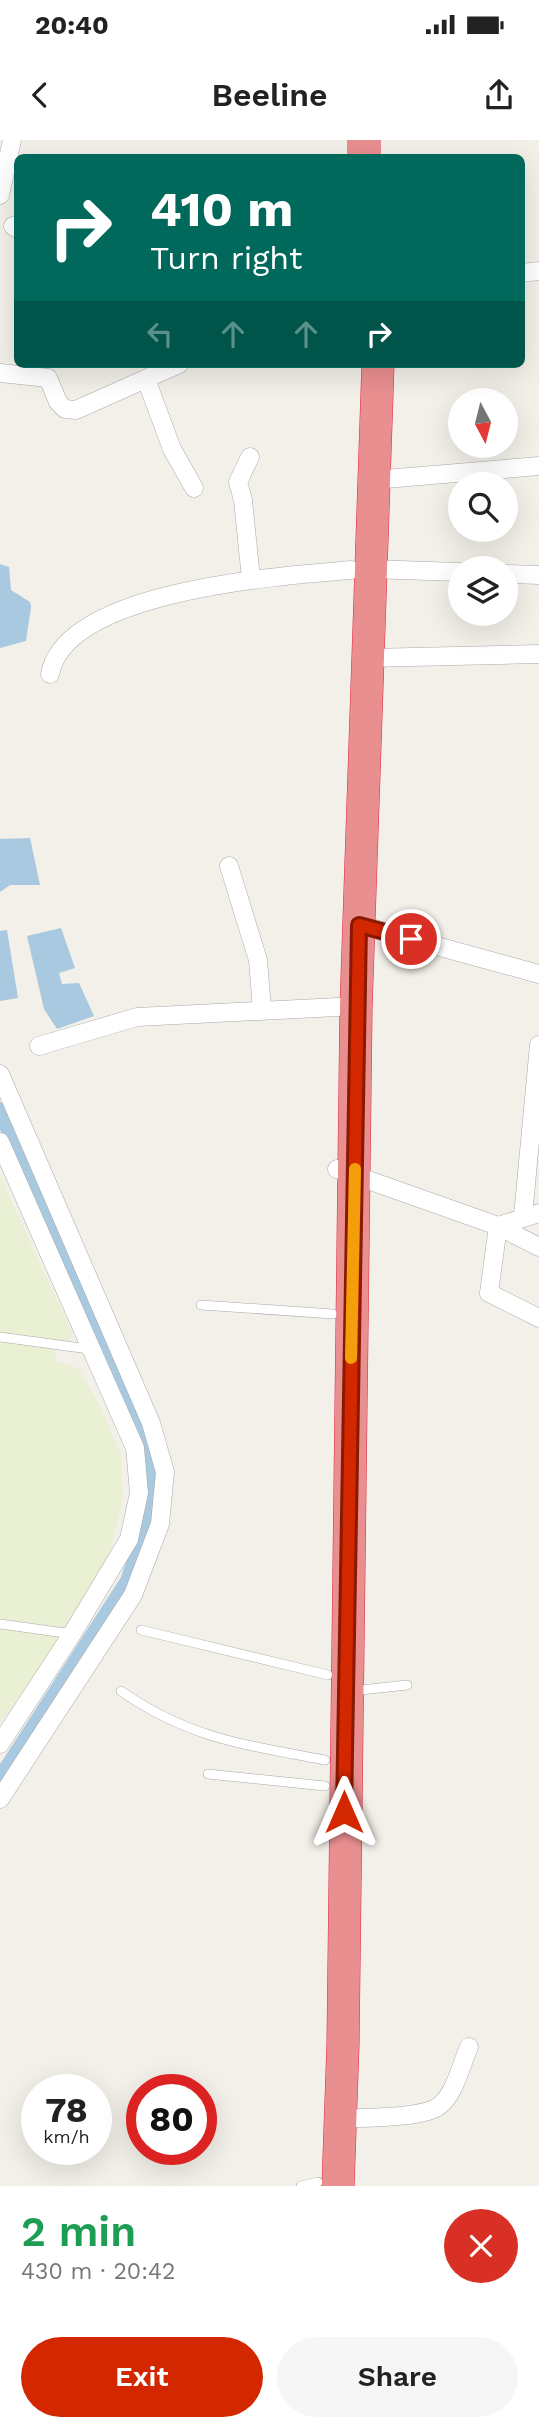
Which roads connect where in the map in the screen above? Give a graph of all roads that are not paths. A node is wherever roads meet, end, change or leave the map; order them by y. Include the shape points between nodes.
1 (12, 140) edge
2 (0, 195) edge
3 (170, 368) edge
4 (358, 368) edge
5 (378, 368) edge
6 (48, 371) edge
7 (0, 373) edge
8 (146, 379) junction
9 (250, 457) dead end
10 (539, 466) edge
11 (373, 480) junction
12 (194, 488) dead end
13 (360, 570) junction
14 (448, 572) edge
15 (518, 574) edge
16 (539, 575) edge
17 (251, 579) junction
18 (539, 654) edge
19 (368, 658) junction
20 (50, 674) dead end
21 (229, 866) dead end
22 (359, 925) junction
23 (539, 974) edge
24 (338, 1007) junction
25 (262, 1009) junction
26 (539, 1045) edge
27 (40, 1046) dead end
28 (0, 1074) edge
29 (0, 1142) edge
30 (346, 1172) junction
31 (531, 1214) edge
32 (498, 1226) junction
33 (539, 1247) edge
34 (201, 1305) dead end
35 (333, 1314) junction
36 (539, 1318) edge
37 (0, 1338) edge
38 (89, 1349) junction
39 (0, 1624) edge
40 (141, 1630) dead end
41 (72, 1634) junction
42 (338, 1683) junction
43 (407, 1685) dead end
44 (121, 1691) dead end
45 (0, 1744) edge
46 (325, 1773) junction
47 (208, 1774) dead end
48 (0, 1799) edge
49 (469, 2047) dead end
50 (341, 2119) junction
51 (319, 2185) edge

1 - 2 street
3 - 8 street
4 - 13 highway
5 - 11 highway
6 - 7 street
6 - 8 street via 58,402 76,411
8 - 12 street via 178,461
9 - 17 street via 238,482
10 - 11 street
11 - 13 highway
13 - 14 street
13 - 17 street
13 - 19 highway
13 - 24 highway
15 - 16 street
17 - 20 street via 177,594 97,619 64,644 52,661
18 - 19 street
19 - 22 highway
21 - 25 street via 258,960
22 - 23 street
22 - 30 highway
24 - 25 street
24 - 30 highway
25 - 27 street via 137,1017
26 - 31 street
28 - 48 street via 151,1423 166,1472 160,1524 133,1595
29 - 38 street
30 - 32 street
30 - 35 highway
30 - 42 highway
31 - 32 street
32 - 33 street
32 - 36 street via 489,1293
34 - 35 lane
35 - 42 highway
37 - 38 lane
38 - 41 street via 135,1448 139,1493 129,1539
39 - 41 lane
40 - 42 lane
41 - 45 street
42 - 43 lane
42 - 46 highway
42 - 50 highway
44 - 46 lane via 156,1715 212,1738
46 - 47 lane
46 - 51 highway
49 - 50 street via 449,2095 438,2107
50 - 51 highway

